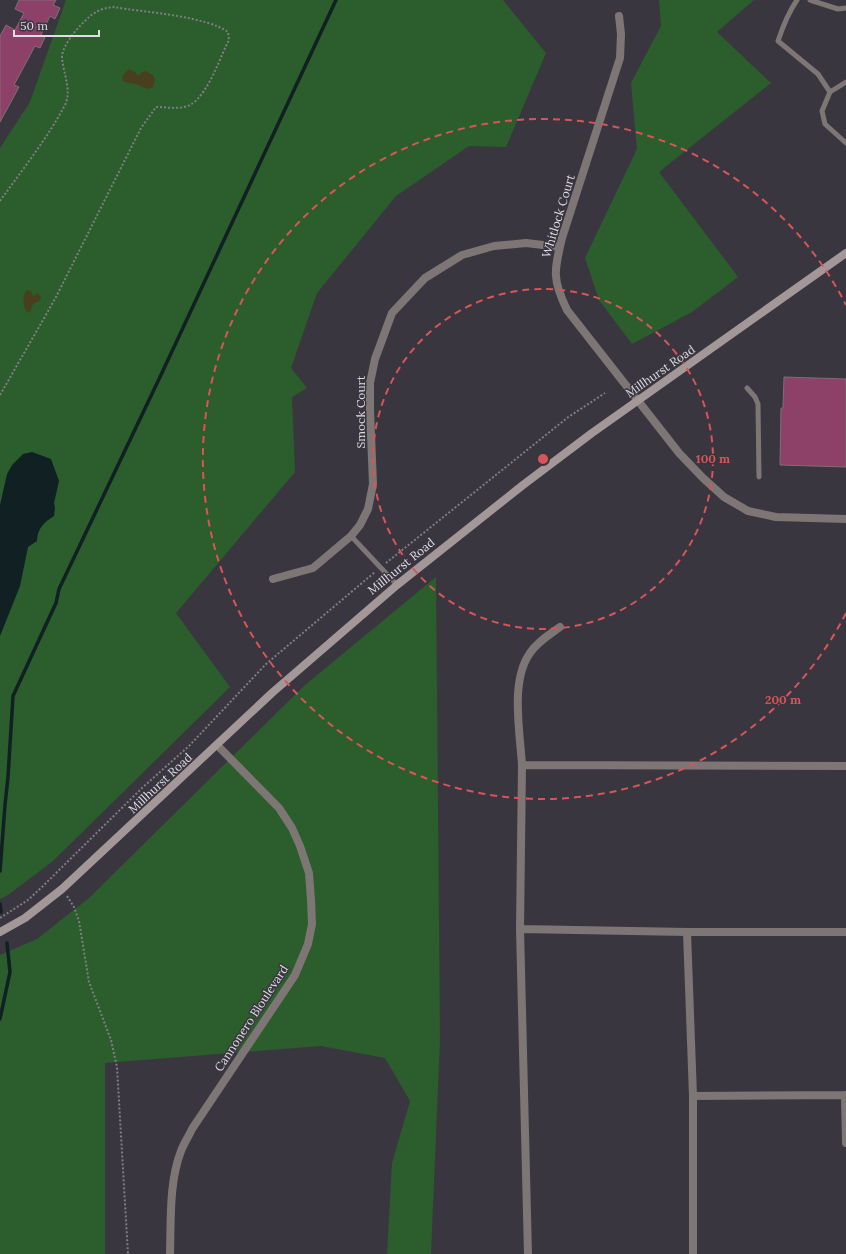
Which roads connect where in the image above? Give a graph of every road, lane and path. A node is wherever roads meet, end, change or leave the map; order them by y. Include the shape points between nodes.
1 (797, 0) edge
2 (810, 0) edge
3 (846, 8) edge
4 (619, 16) dead end
5 (846, 82) edge
6 (830, 92) junction
7 (846, 144) edge
8 (0, 201) edge
9 (560, 247) junction
10 (846, 253) edge
11 (747, 388) dead end
12 (605, 393) dead end
13 (0, 395) edge
14 (638, 402) junction
15 (759, 477) dead end
16 (846, 519) edge
17 (351, 536) junction
18 (380, 567) junction
19 (273, 579) dead end
20 (397, 585) junction
21 (560, 627) dead end
22 (217, 745) junction
23 (522, 765) junction
24 (846, 766) edge
25 (62, 889) junction
26 (0, 918) edge
27 (520, 929) junction
28 (0, 932) edge
29 (687, 932) junction
30 (846, 932) edge
31 (846, 1095) edge
32 (693, 1096) junction
33 (846, 1143) edge
34 (128, 1254) edge
35 (170, 1254) edge
36 (528, 1254) edge
37 (693, 1254) edge

1 - 6 lane via 791,8 778,41 818,74
2 - 3 lane via 838,9
4 - 9 street, Whitlock Court via 620,58
5 - 6 lane
6 - 7 lane via 822,111 825,124
8 - 13 path via 44,140 66,103 68,96 62,55 73,34 93,14 104,8 113,7 193,19 222,27 228,32 229,40 197,101 184,107 156,107 141,128 55,299
9 - 14 street, Whitlock Court via 555,264 555,278 560,296
9 - 17 street, Smock Court via 526,243 494,246 462,255 424,278 392,313 375,359 370,383 373,484 368,509
10 - 14 street, Millhurst Road
11 - 15 lane via 758,404
12 - 18 path via 568,418
14 - 16 street, Whitlock Court via 703,478 724,497 748,511 776,517
14 - 20 street, Millhurst Road via 523,485
17 - 18 lane
17 - 19 street, Smock Court via 313,568
18 - 20 lane
18 - 26 path via 266,664 189,746 142,788 43,886 28,900
20 - 22 street, Millhurst Road via 324,647
21 - 23 street via 540,641 521,668 518,700
22 - 25 street, Millhurst Road
22 - 35 street, Cannonero Bloulevard via 280,808 292,828 309,874 312,924 308,944 295,975 192,1129 181,1151 172,1193
23 - 24 street
23 - 27 street
25 - 28 street, Millhurst Road via 25,918
25 - 34 path via 74,907 79,921 89,982 117,1067
27 - 29 street
27 - 36 street
29 - 30 street
29 - 32 street
31 - 32 street
31 - 33 street
32 - 37 street

